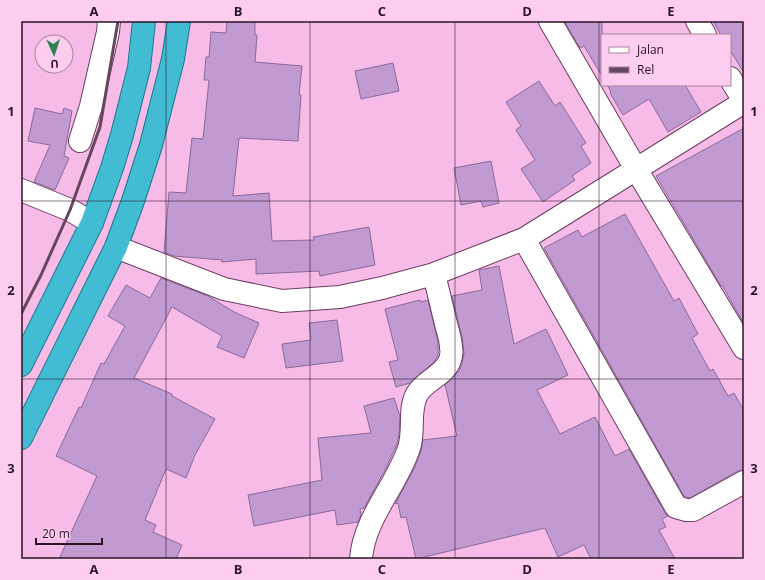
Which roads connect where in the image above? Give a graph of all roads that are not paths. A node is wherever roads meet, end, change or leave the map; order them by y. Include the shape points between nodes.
1 (108, 21) edge
2 (144, 21) edge
3 (179, 21) edge
4 (550, 21) edge
5 (697, 21) edge
6 (704, 34) edge
7 (139, 68) junction
8 (169, 77) junction
9 (731, 80) edge
10 (744, 102) edge
11 (80, 141) dead end
12 (636, 169) junction
13 (21, 190) edge
14 (92, 223) junction
15 (524, 239) junction
16 (116, 247) junction
17 (434, 274) junction
18 (744, 348) edge
19 (21, 365) edge
20 (21, 438) edge
21 (744, 482) edge
22 (361, 559) edge

1 - 11 street via 108,32 91,106
2 - 7 highway
3 - 8 highway
4 - 12 street
5 - 6 street
7 - 8 highway via 154,64 166,67
7 - 14 highway via 122,135
8 - 16 highway via 145,164
9 - 10 street
10 - 12 street
12 - 15 street
12 - 18 street
13 - 14 street via 70,210
14 - 19 highway
15 - 17 street
15 - 21 street via 676,507 693,510
16 - 17 street via 224,289 282,301 340,296
16 - 20 highway
17 - 22 street via 452,348 450,361 437,377 422,386 416,395 409,448 366,532

